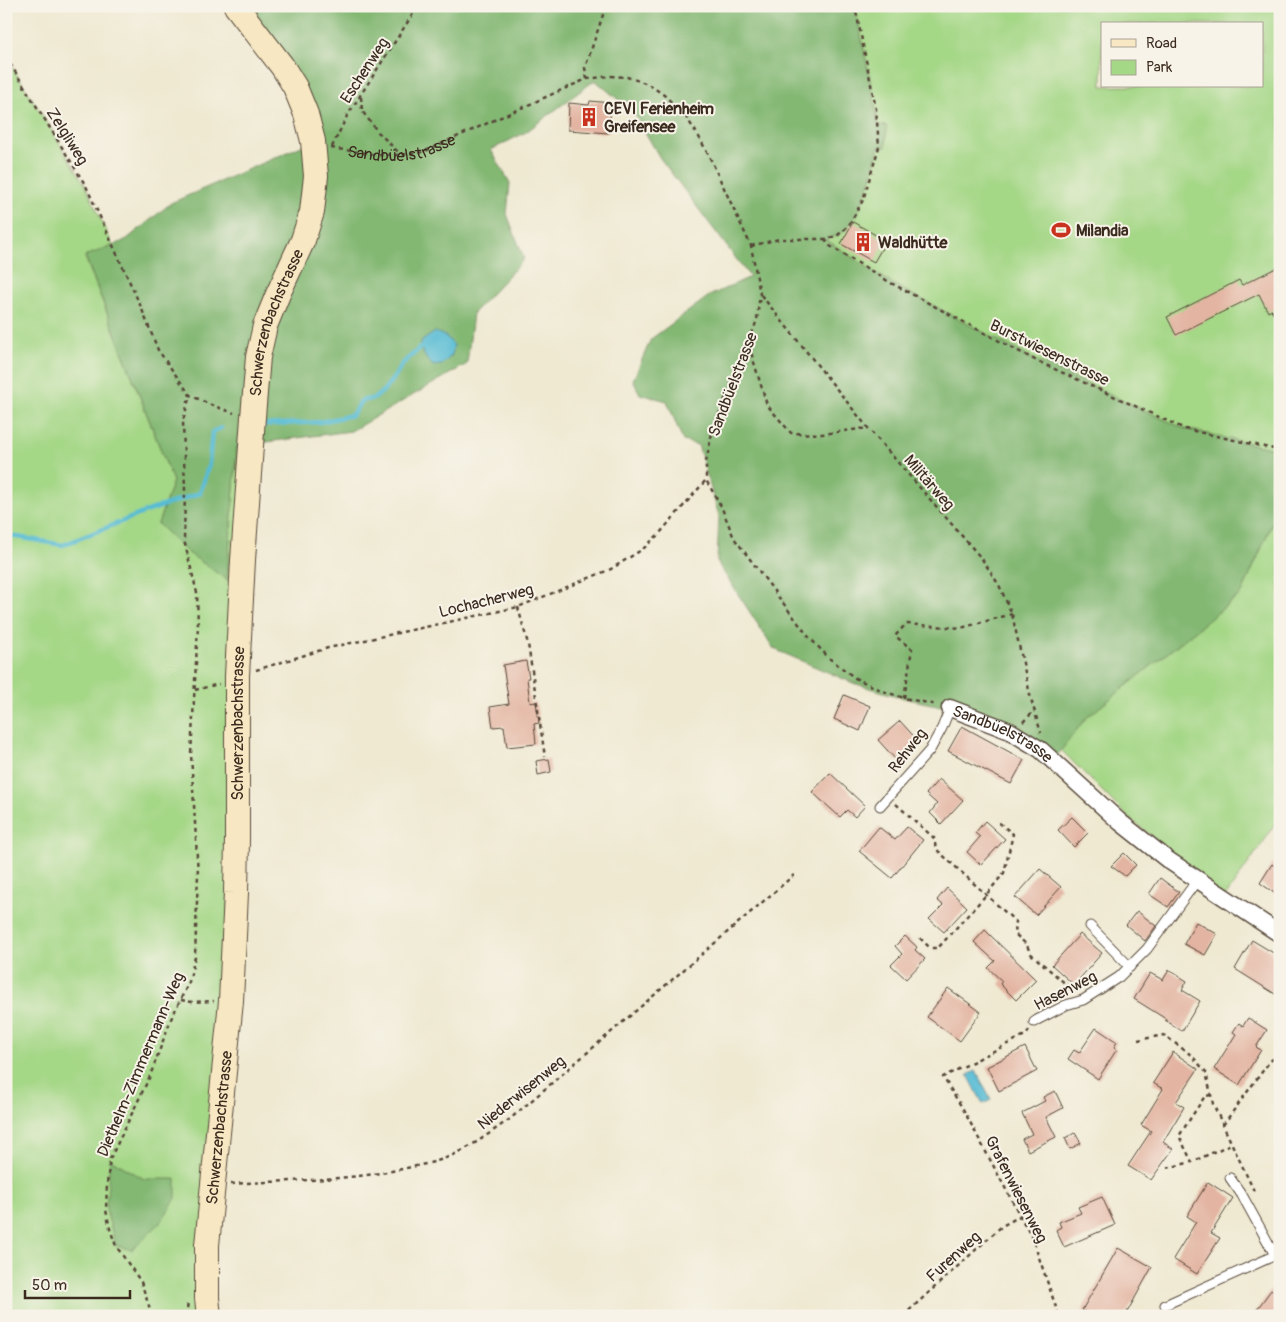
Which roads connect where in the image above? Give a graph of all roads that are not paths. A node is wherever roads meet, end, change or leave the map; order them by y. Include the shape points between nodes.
1 (236, 6) edge
2 (950, 708) joint
3 (880, 806) dead end
4 (1198, 879) junction
5 (1090, 926) dead end
6 (1280, 934) edge
7 (1130, 967) junction
8 (1034, 1022) road end
9 (1230, 1178) dead end
10 (1278, 1254) edge
11 (1165, 1305) dead end
12 (208, 1316) edge

1 - 12 street, Schwerzenbachstrasse via 295,87 319,145 312,212 265,326 258,357 236,676 237,848 231,1001 207,1263
2 - 3 lane, Rehweg via 930,750
2 - 4 street, Sandbüelstrasse via 1010,731 1041,750 1120,822
4 - 6 street, Sandbüelstrasse
4 - 7 lane, Hasenweg
5 - 7 lane
7 - 8 lane, Hasenweg via 1083,1000
9 - 10 lane
10 - 11 lane

